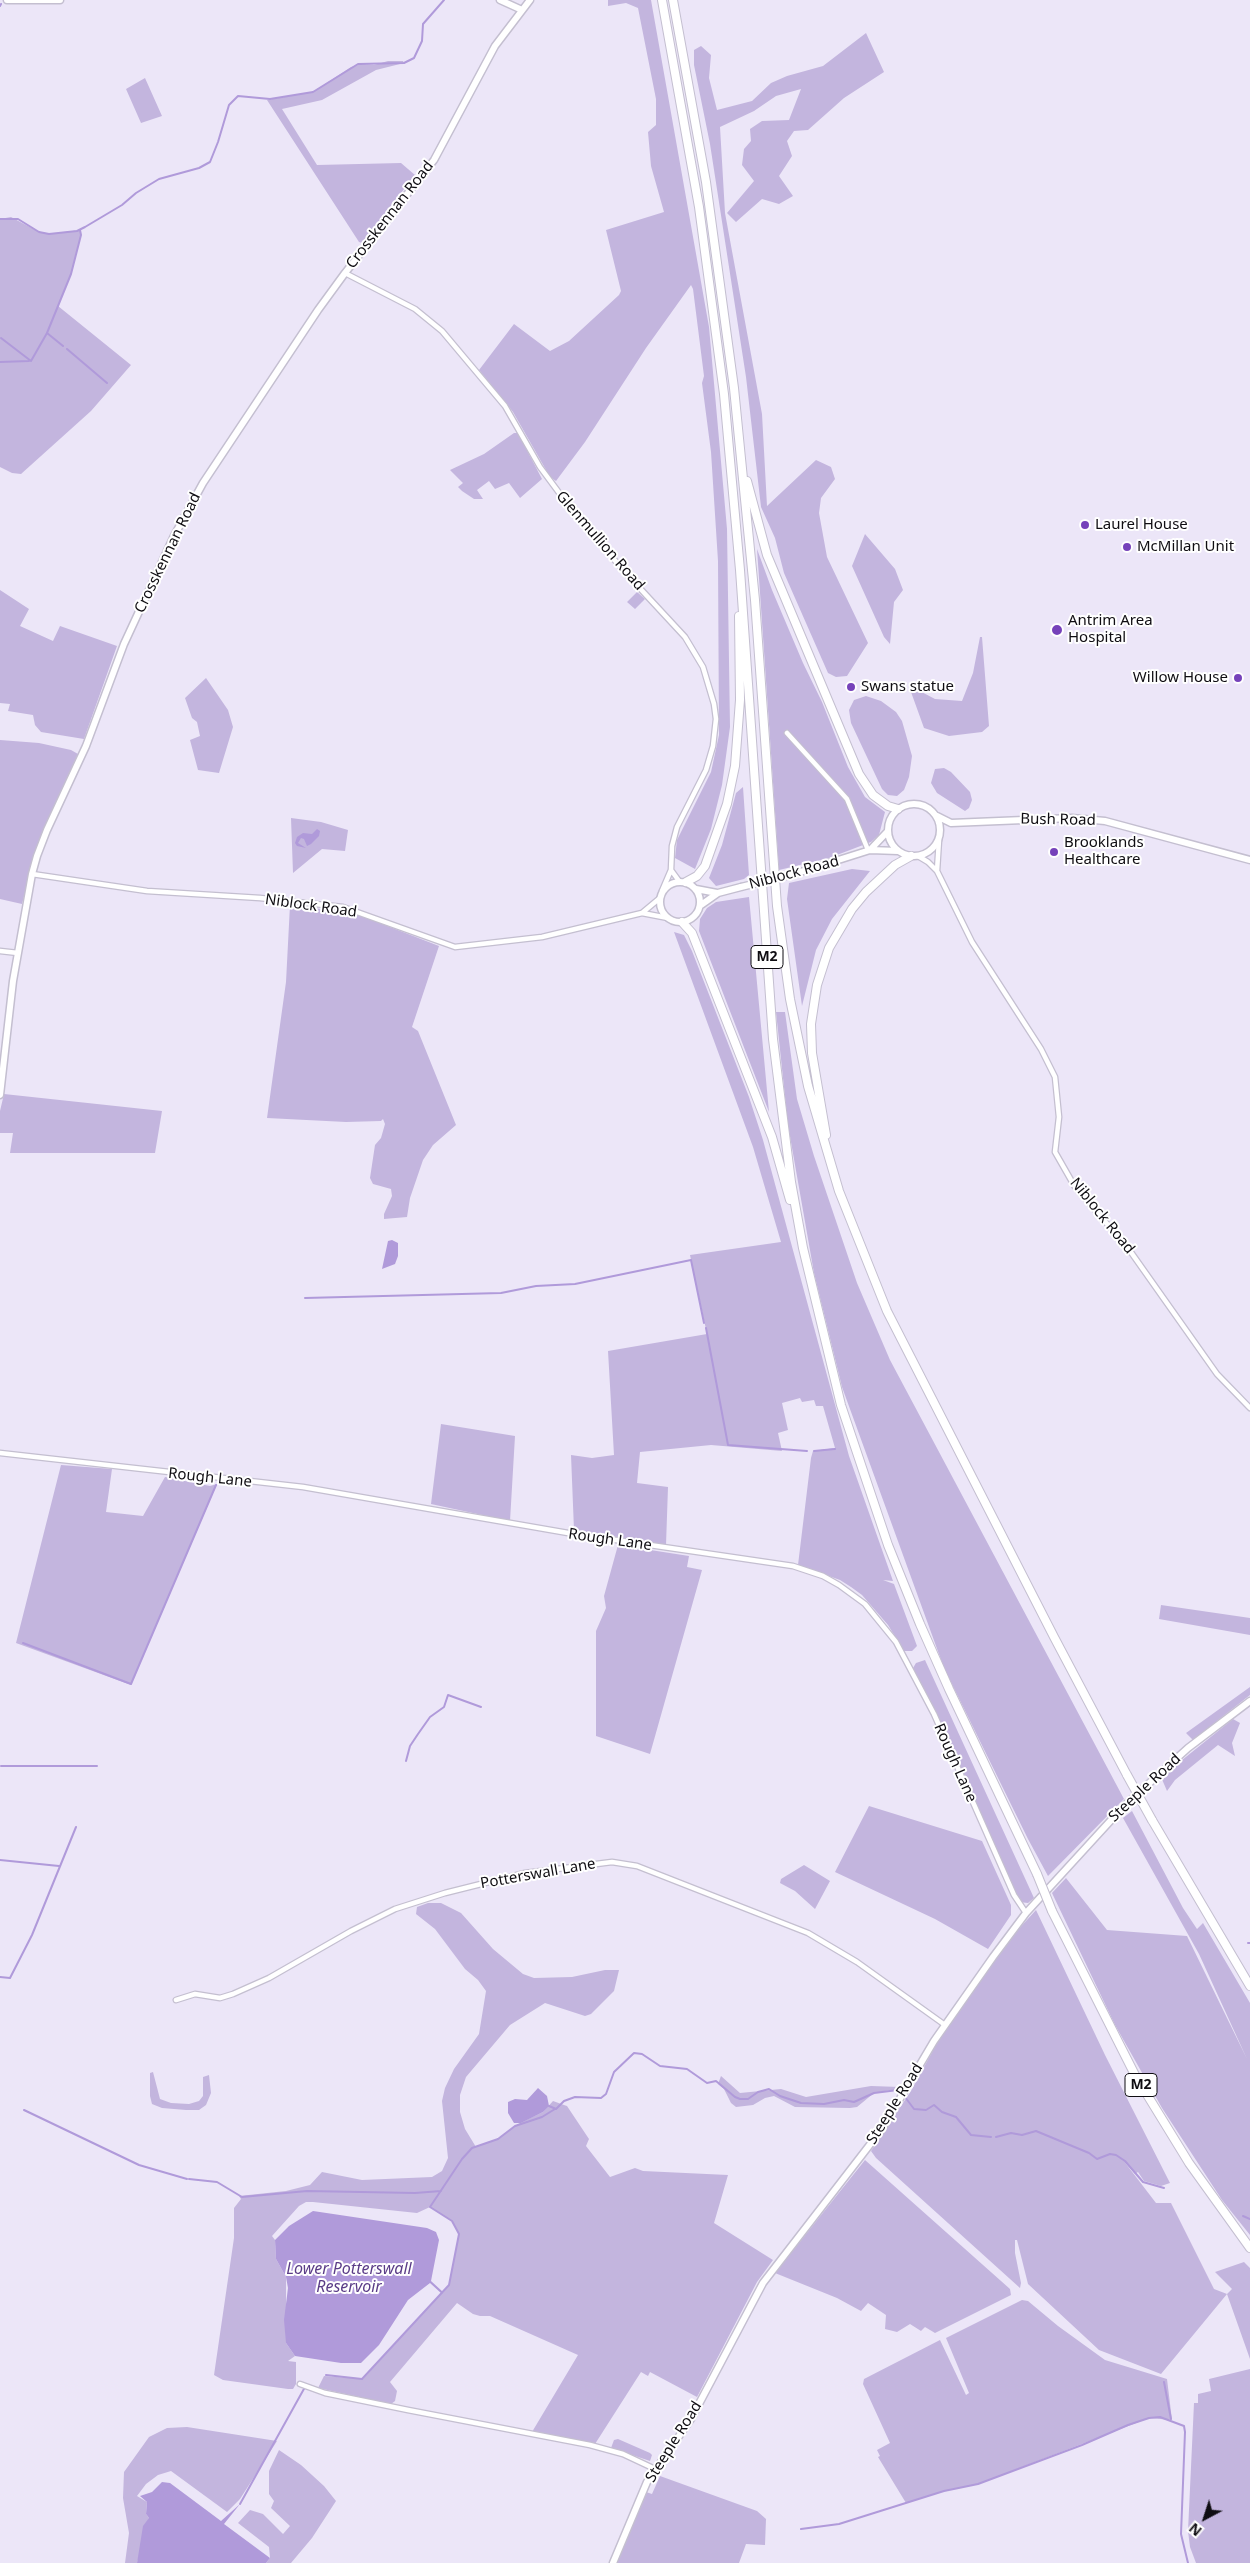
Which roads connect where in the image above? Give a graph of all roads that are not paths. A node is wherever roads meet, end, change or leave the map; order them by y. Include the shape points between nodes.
1 (7, 0) edge
2 (60, 0) edge
3 (500, 0) edge
4 (530, 0) edge
5 (662, 0) edge
6 (673, 0) edge
7 (522, 10) junction
8 (345, 272) junction
9 (741, 462) junction
10 (740, 570) junction
11 (788, 733) dead end
12 (898, 809) junction
13 (937, 816) junction
14 (951, 823) junction
15 (888, 831) junction
16 (941, 832) junction
17 (939, 840) junction
18 (869, 850) junction
19 (898, 851) junction
20 (914, 856) junction
21 (1250, 860) edge
22 (671, 870) junction
23 (936, 871) junction
24 (32, 874) junction
25 (682, 882) junction
26 (696, 889) junction
27 (718, 893) junction
28 (661, 895) junction
29 (700, 904) junction
30 (642, 913) junction
31 (668, 918) junction
32 (682, 922) junction
33 (0, 951) edge
34 (18, 953) junction
35 (0, 1095) edge
36 (839, 1191) junction
37 (803, 1248) junction
38 (1250, 1408) edge
39 (0, 1453) edge
40 (1250, 1701) edge
41 (1026, 1913) junction
42 (1250, 1986) edge
43 (176, 2000) dead end
44 (945, 2025) junction
45 (1250, 2248) edge
46 (300, 2384) dead end
47 (655, 2469) junction
48 (613, 2563) edge

1 - 2 street
3 - 7 street
4 - 7 street, Crosskennan Road
5 - 10 highway, M2 via 679,83 711,289
6 - 9 highway, M2 via 718,258
7 - 8 street, Crosskennan Road via 495,46 434,160
8 - 22 street, Glenmullion Road via 415,309 442,331 504,406 560,494 677,628 699,658 712,692 715,732 706,770 674,836
8 - 24 street, Crosskennan Road via 186,512 124,644 86,746 47,830
9 - 12 highway via 767,555 859,774 873,795
9 - 36 highway, M2 via 784,963 800,1052
10 - 25 highway via 740,700 735,766 718,834 705,866 697,876
10 - 37 highway, M2 via 773,1039 791,1182
11 - 18 street via 847,799
12 - 13 street via 916,804 932,810
12 - 15 street via 892,815
13 - 14 street, Bush Road
13 - 16 street
14 - 16 street
14 - 21 street, Bush Road via 1072,818 1105,821
15 - 18 street, Niblock Road
15 - 19 street
16 - 17 street
17 - 20 street via 929,852
17 - 23 street
18 - 19 street, Niblock Road
18 - 27 street, Niblock Road, bridge via 794,874
19 - 20 street
20 - 23 street, Niblock Road via 928,862
20 - 36 highway via 895,865 852,909 829,948 817,985 812,1053
22 - 25 street
22 - 28 street, Glenmullion Road
23 - 38 street, Niblock Road via 972,942 1055,1077 1058,1117 1055,1152 1075,1187 1128,1248 1217,1374
24 - 30 street, Niblock Road via 147,891 260,898 343,908 455,947 542,937
24 - 34 street, Crosskennan Road
25 - 26 street
25 - 28 street via 667,886
26 - 27 street, Niblock Road
26 - 29 street
27 - 29 street, Niblock Road
28 - 30 street, Niblock Road
28 - 31 street via 661,909
29 - 32 street via 694,917
30 - 31 street, Niblock Road
31 - 32 street
32 - 37 highway via 692,933 772,1137
33 - 34 street
34 - 35 street, Crosskennan Road
36 - 42 highway, M2, bridge via 899,1336 1054,1637 1152,1820
37 - 45 highway, M2, bridge via 842,1405 888,1545 948,1689 1116,2042 1189,2162
39 - 41 street, Rough Lane via 303,1487 568,1533 793,1566 823,1576 865,1604 896,1642 934,1714 1014,1895
40 - 41 street, Steeple Road via 1188,1748 1124,1806
41 - 44 street, Steeple Road
43 - 44 street, Potterswall Lane via 195,1994 220,1998 233,1994 269,1978 395,1909 445,1893 525,1873 612,1862 637,1866 808,1933 857,1962
44 - 47 street, Steeple Road via 882,2129 763,2283 691,2419
46 - 47 street via 326,2393 590,2445 623,2454
47 - 48 street, Steeple Road

